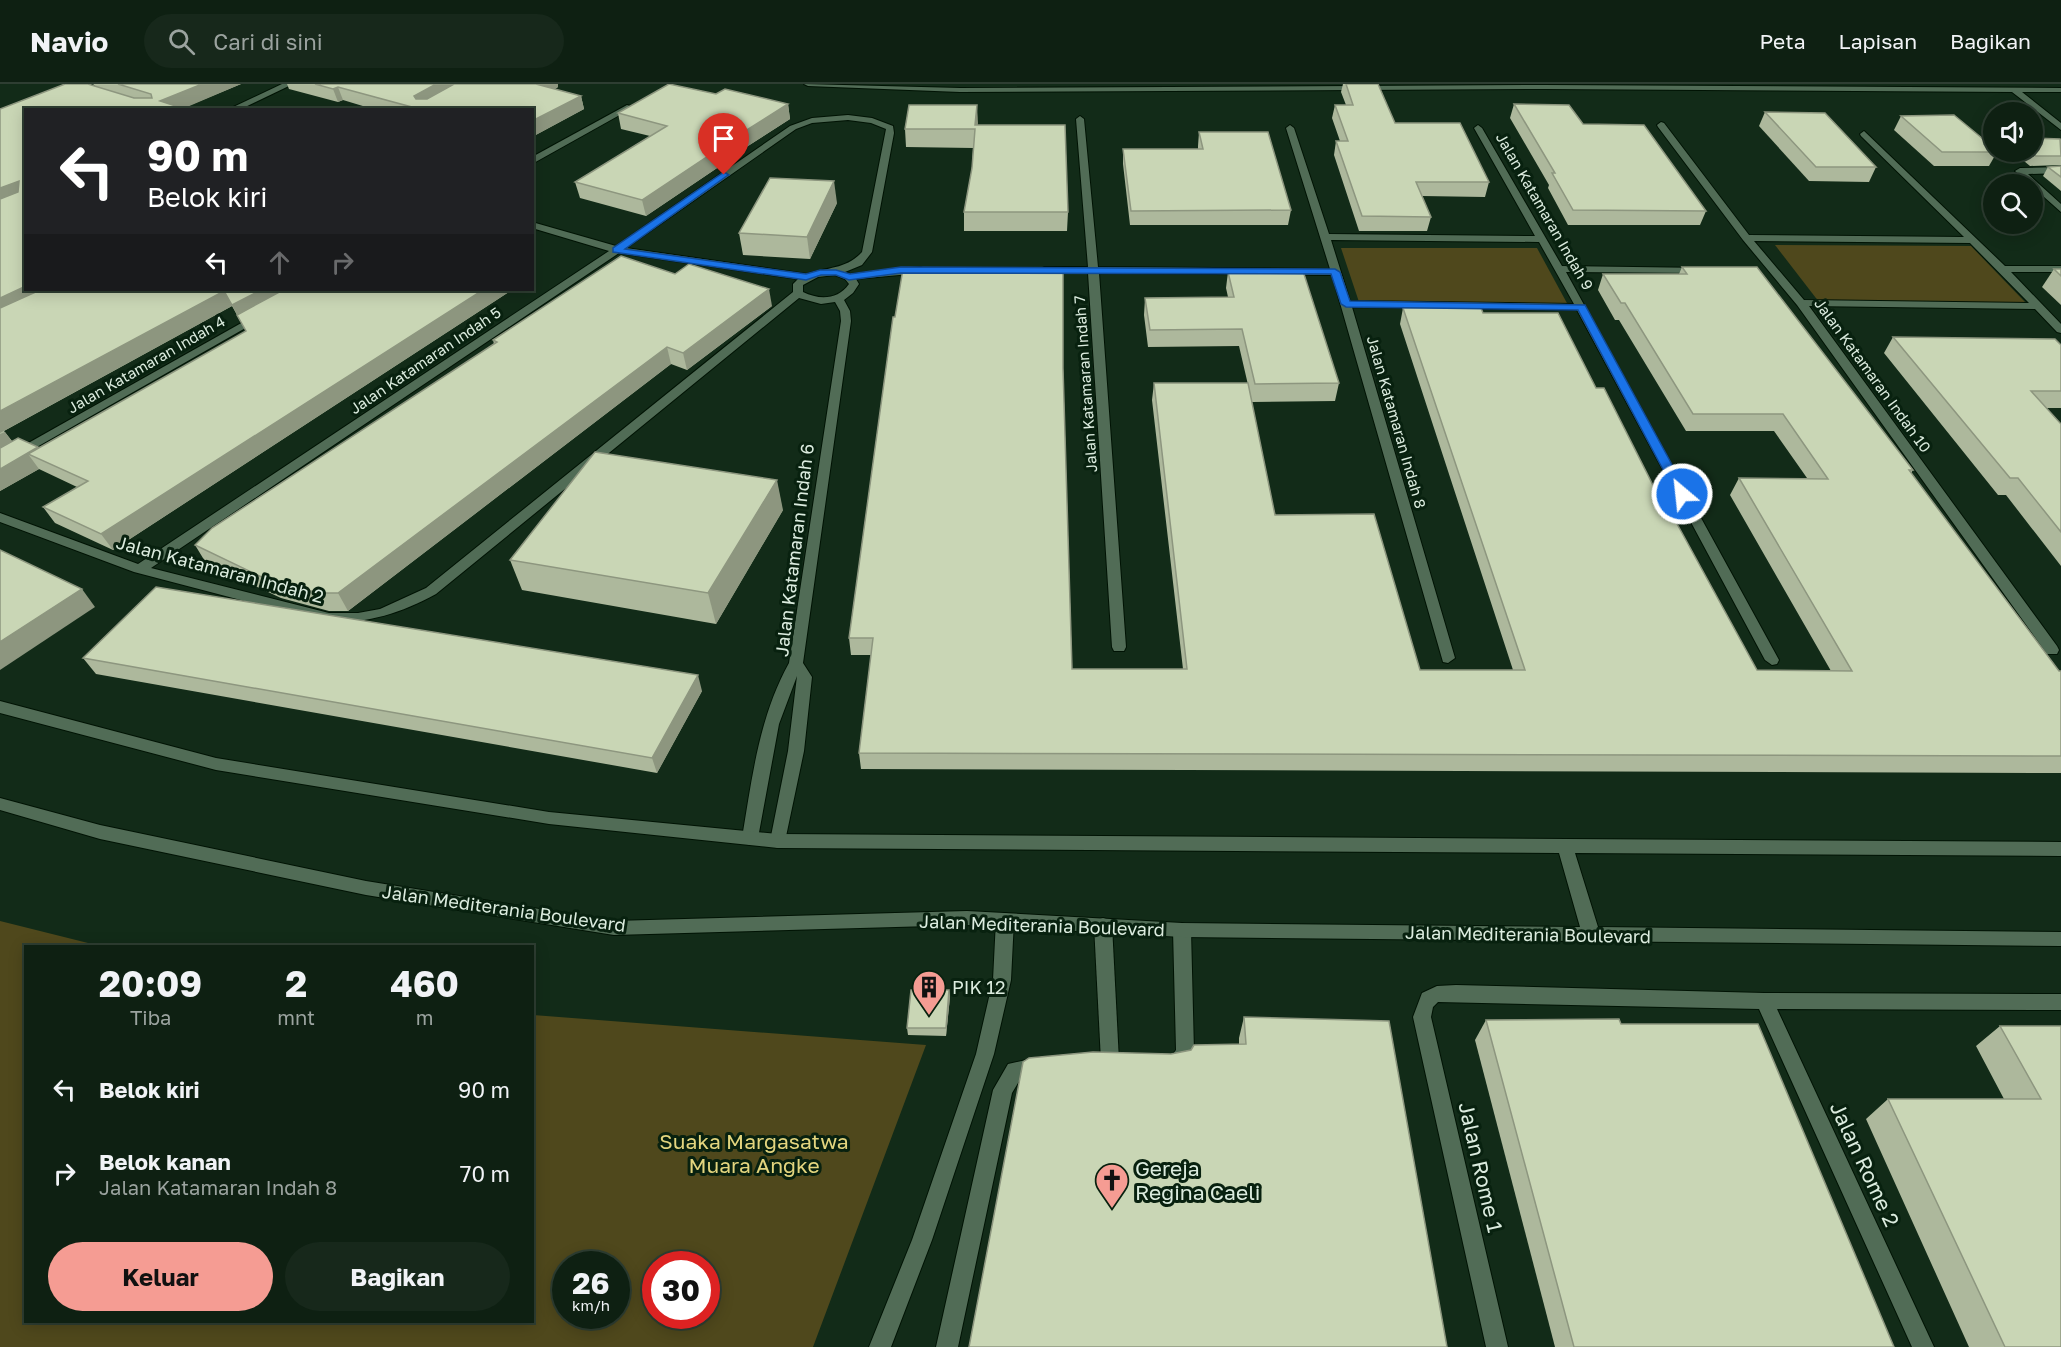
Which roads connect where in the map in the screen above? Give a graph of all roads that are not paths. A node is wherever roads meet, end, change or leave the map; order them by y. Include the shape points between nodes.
1 (289, 84) edge
2 (808, 84) edge
3 (2006, 84) edge
4 (1075, 86) edge
5 (1092, 86) edge
6 (2061, 90) edge
7 (2014, 91) junction
8 (630, 107) edge
9 (238, 108) edge
10 (1080, 119) dead end
11 (1661, 125) dead end
12 (2061, 127) edge
13 (1290, 128) dead end
14 (1478, 128) dead end
15 (1864, 134) dead end
16 (534, 160) edge
17 (2061, 170) edge
18 (2061, 209) edge
19 (534, 226) edge
20 (1324, 237) junction
21 (1746, 238) junction
22 (1541, 239) junction
23 (1973, 240) junction
24 (616, 250) junction
25 (1094, 269) junction
26 (1559, 269) junction
27 (2002, 269) junction
28 (2061, 269) edge
29 (935, 270) edge
30 (1037, 270) edge
31 (1713, 270) edge
32 (1761, 270) edge
33 (1773, 270) junction
34 (1335, 272) junction
35 (836, 273) junction
36 (806, 277) junction
37 (849, 277) junction
38 (798, 293) junction
39 (838, 299) junction
40 (1801, 303) junction
41 (1346, 304) junction
42 (2036, 306) junction
43 (1581, 307) junction
44 (266, 313) edge
45 (2061, 330) edge
46 (0, 464) edge
47 (0, 517) edge
48 (139, 569) junction
49 (1119, 646) dead end
50 (2052, 650) dead end
51 (1448, 658) dead end
52 (1772, 660) dead end
53 (796, 663) junction
54 (0, 706) edge
55 (0, 804) edge
56 (750, 838) junction
57 (778, 841) junction
58 (1565, 845) junction
59 (2061, 849) edge
60 (1005, 920) junction
61 (1103, 925) junction
62 (1182, 930) junction
63 (1591, 934) junction
64 (2061, 939) edge
65 (1764, 1001) junction
66 (2061, 1002) edge
67 (1110, 1061) junction
68 (1132, 1062) edge
69 (1086, 1063) edge
70 (1154, 1064) edge
71 (1063, 1065) edge
72 (880, 1347) edge
73 (947, 1347) edge
74 (1497, 1347) edge
75 (1923, 1347) edge

1 - 9 street
2 - 4 street via 960,90
3 - 7 street
4 - 5 street
5 - 7 street
6 - 7 street
7 - 12 street
8 - 16 street
10 - 25 street, Jalan Katamaran Indah 7
11 - 21 street, Jalan Katamaran Indah 10
13 - 20 street, Jalan Katamaran Indah 8
14 - 22 street, Jalan Katamaran Indah 9
15 - 23 street
17 - 18 street via 2020,171
19 - 24 street
20 - 22 street
20 - 34 street, Jalan Katamaran Indah 8
21 - 23 street
21 - 33 street, Jalan Katamaran Indah 10
22 - 26 street, Jalan Katamaran Indah 9
23 - 27 street
24 - 35 street, Jalan Katamaran Indah 5 via 801,124 841,118 877,122 890,128 867,252 858,263
24 - 36 street
24 - 48 street, Jalan Katamaran Indah 5
25 - 30 street
25 - 34 street
25 - 49 street, Jalan Katamaran Indah 7
26 - 31 street
26 - 43 street, Jalan Katamaran Indah 9
27 - 28 street
27 - 42 street
29 - 37 street
32 - 33 street
33 - 40 street, Jalan Katamaran Indah 10
34 - 41 street, Jalan Katamaran Indah 8
35 - 36 street
35 - 37 street
36 - 38 street via 798,284
37 - 39 street via 854,284 850,292
38 - 39 street via 807,299
38 - 48 street, Jalan Katamaran Indah 2 via 438,585 400,608 362,618 329,618
39 - 53 street, Jalan Katamaran Indah 6 via 846,321
40 - 42 street
40 - 50 street, Jalan Katamaran Indah 10
41 - 43 street
41 - 51 street, Jalan Katamaran Indah 8
42 - 45 street
43 - 52 street, Jalan Katamaran Indah 9
44 - 46 street, Jalan Katamaran Indah 4
47 - 48 street, Jalan Katamaran Indah 2
53 - 56 street via 786,679 764,754
53 - 57 street, Jalan Katamaran Indah 6 via 805,677 796,751
54 - 56 street via 216,764 549,818
55 - 60 street, Jalan Mediterania Boulevard via 100,832 366,888 614,928
56 - 57 street
57 - 58 street
58 - 59 street
58 - 63 street
60 - 61 street, Jalan Mediterania Boulevard
60 - 72 street via 1002,980 985,1054 922,1239
61 - 62 street, Jalan Mediterania Boulevard
61 - 67 street
62 - 63 street, Jalan Mediterania Boulevard
62 - 70 street via 1185,1052 1179,1062
63 - 64 street, Jalan Mediterania Boulevard
65 - 66 street
65 - 74 street, Jalan Rome 1 via 1456,993 1435,994 1428,999 1422,1017
65 - 75 street, Jalan Rome 2
67 - 68 street
67 - 69 street
71 - 73 street via 1015,1070 1004,1090

